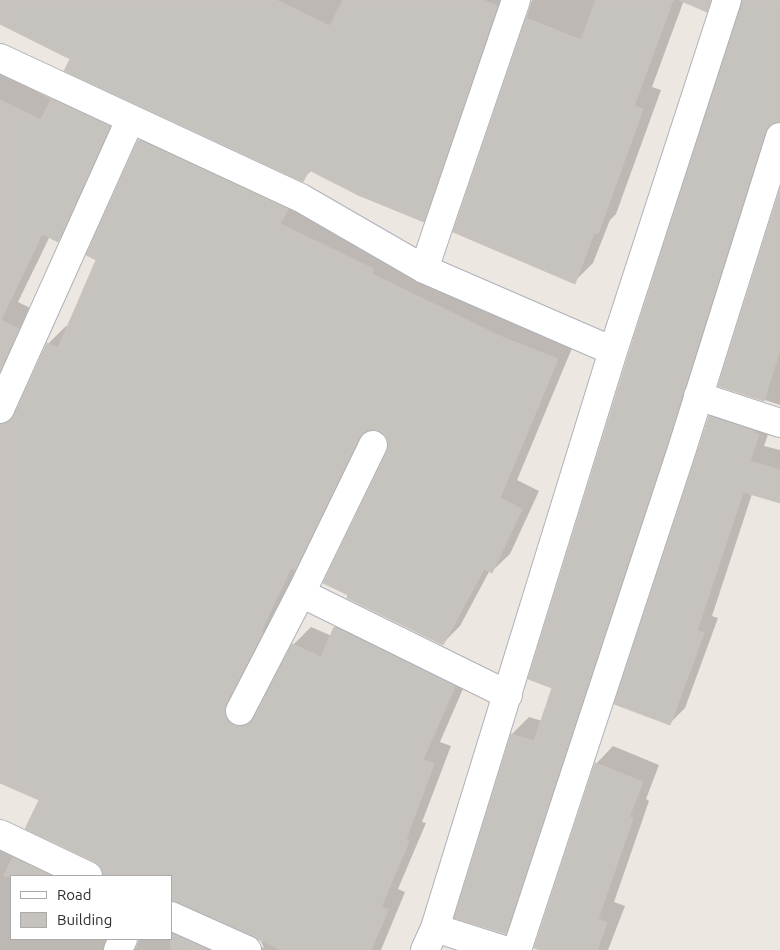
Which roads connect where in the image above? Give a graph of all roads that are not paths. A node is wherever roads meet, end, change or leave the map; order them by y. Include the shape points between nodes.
1 (516, 0) edge
2 (727, 0) edge
3 (0, 58) edge
4 (130, 120) junction
5 (780, 137) edge
6 (424, 269) junction
7 (613, 351) junction
8 (698, 396) junction
9 (0, 408) edge
10 (780, 423) edge
11 (373, 445) dead end
12 (301, 593) junction
13 (508, 695) junction
14 (240, 711) dead end
15 (0, 834) edge
16 (86, 875) edge
17 (172, 916) edge
18 (430, 939) edge
19 (247, 950) edge
20 (504, 950) edge
21 (517, 950) edge

1 - 6 street
2 - 7 street
3 - 4 street
4 - 6 street via 301,198
4 - 9 street
5 - 8 street
6 - 7 street
7 - 13 street
8 - 10 street
8 - 21 street
11 - 12 street
12 - 13 street
12 - 14 street
13 - 18 street
15 - 16 street
17 - 19 street
18 - 20 street

